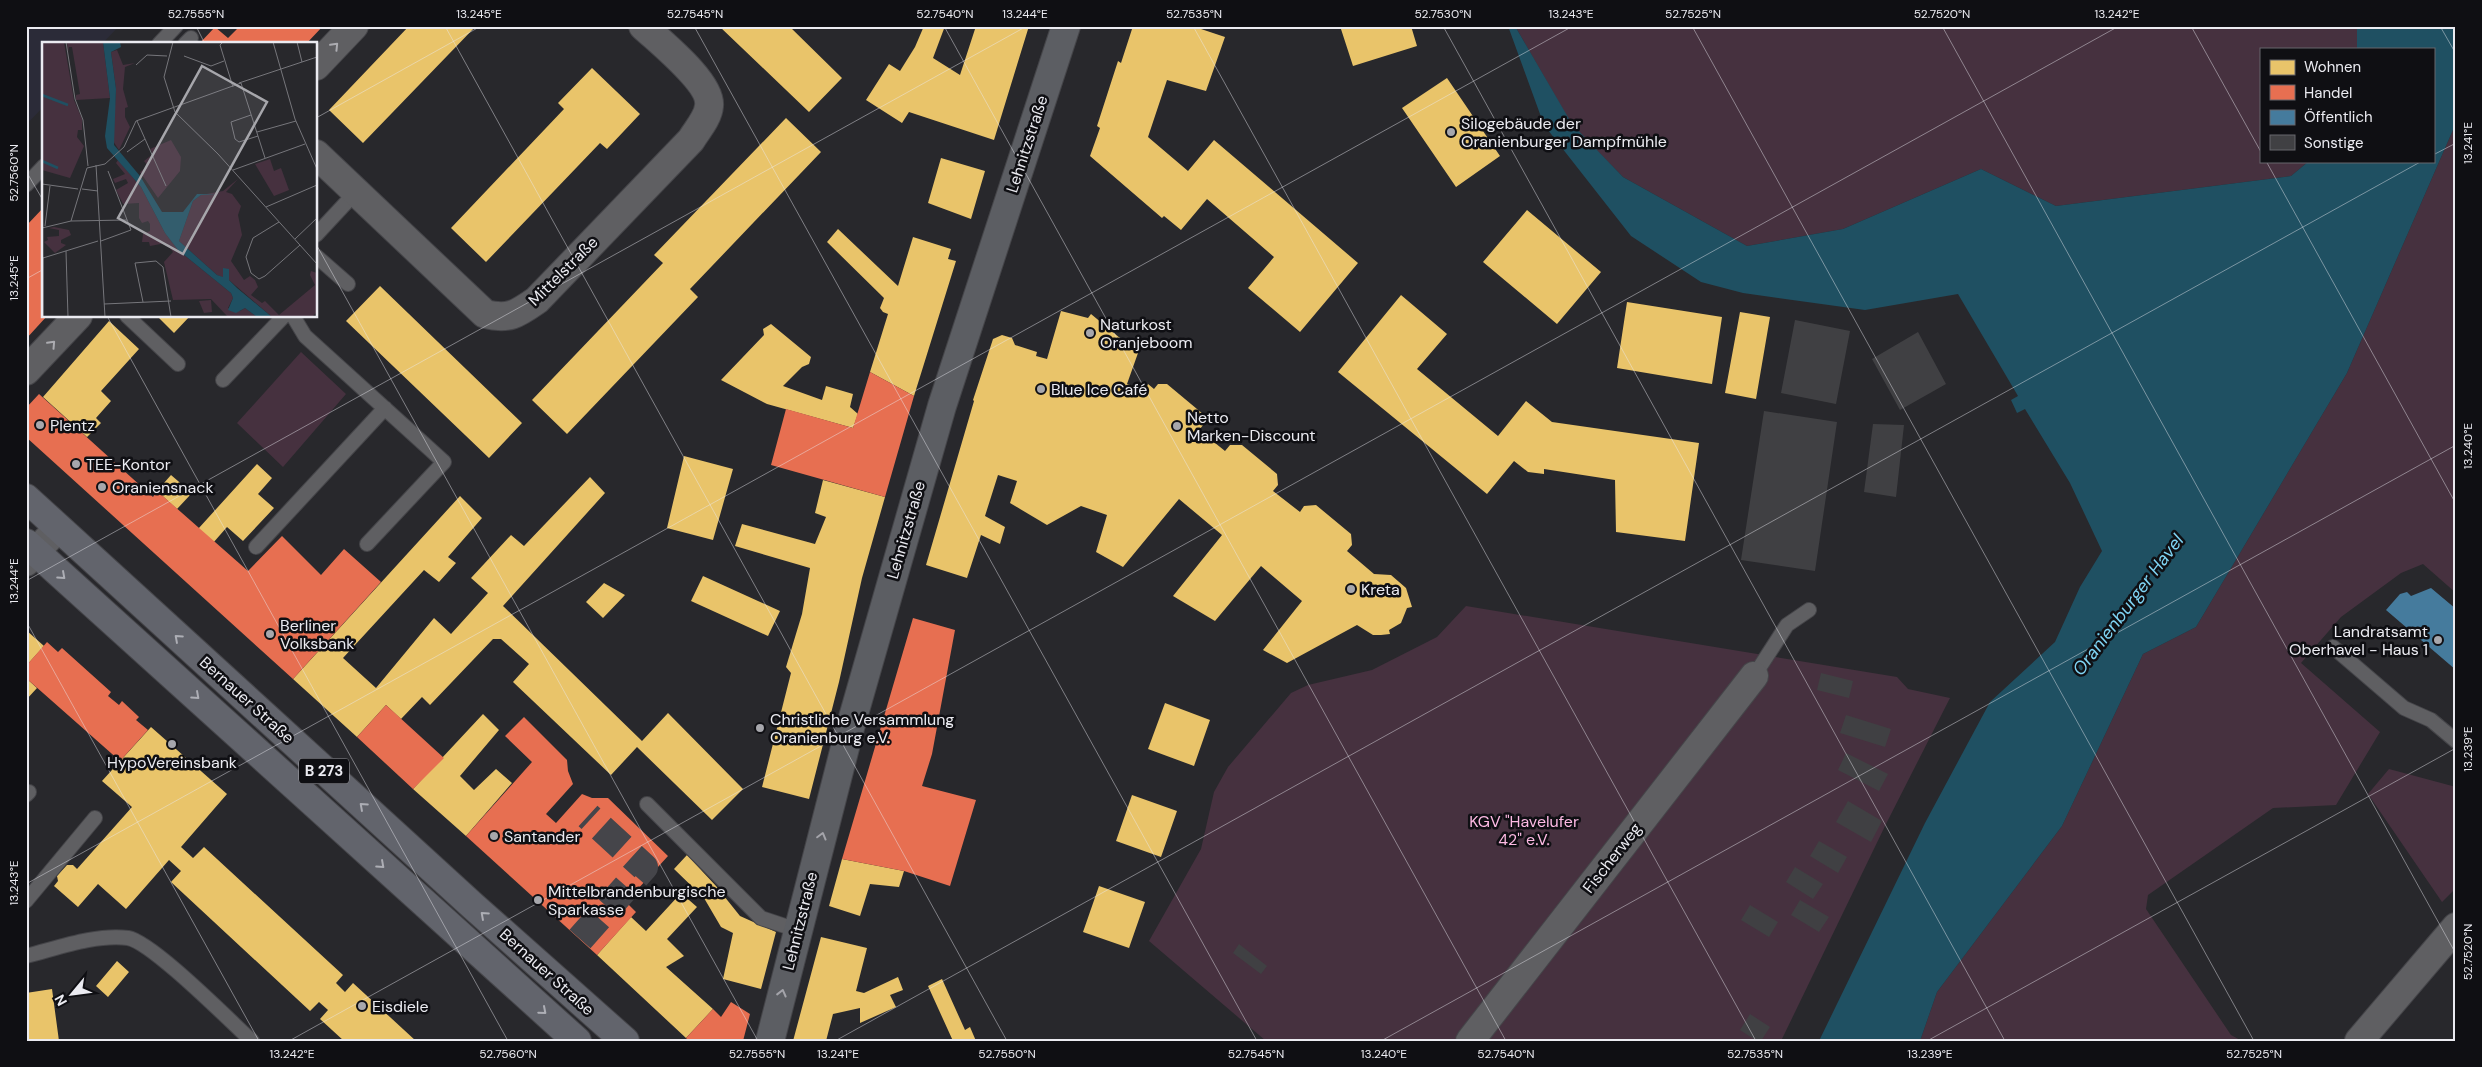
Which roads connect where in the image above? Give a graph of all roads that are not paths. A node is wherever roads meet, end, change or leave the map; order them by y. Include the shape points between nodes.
1 (176, 26) edge
2 (354, 26) edge
3 (643, 26) edge
4 (1066, 26) edge
5 (161, 42) edge
6 (318, 64) edge
7 (318, 156) edge
8 (42, 168) edge
9 (26, 185) edge
10 (356, 192) junction
11 (318, 234) edge
12 (318, 258) edge
13 (348, 284) dead end
14 (76, 318) edge
15 (129, 318) edge
16 (282, 318) edge
17 (294, 318) edge
18 (178, 364) dead end
19 (26, 371) edge
20 (223, 380) dead end
21 (386, 408) junction
22 (26, 498) edge
23 (58, 528) junction
24 (367, 544) dead end
25 (256, 547) dead end
26 (29, 552) edge
27 (1809, 610) dead end
28 (2333, 648) dead end
29 (1754, 676) joint
30 (2456, 741) edge
31 (647, 804) dead end
32 (95, 818) dead end
33 (26, 902) edge
34 (797, 930) junction
35 (2454, 933) edge
36 (26, 956) edge
37 (252, 1041) edge
38 (577, 1041) edge
39 (625, 1041) edge
40 (770, 1041) edge
41 (1470, 1041) edge
42 (2359, 1041) edge

1 - 5 lane
6 -> 2 street
3 - 10 street, Mittelstraße via 699,81 708,96 709,107 691,140 537,300 518,313 501,318 485,314
34 -> 4 main road, Lehnitzstraße via 850,728 942,406
7 - 10 street, Mittelstraße
8 - 9 lane
10 - 11 lane
12 - 13 lane
19 -> 14 street
15 - 18 lane
16 - 20 lane
17 - 21 lane via 305,336
21 - 24 lane via 444,462
21 - 25 lane
22 - 23 main road, Bernauer Straße / B 273
23 - 26 street
39 -> 23 main road, Bernauer Straße / B 273
26 -> 38 main road, Bernauer Straße / B 273
27 - 29 lane via 1786,625
28 - 30 lane via 2404,708 2431,720
29 - 41 street, Fischerweg
31 - 34 lane via 761,918
32 - 33 lane
40 -> 34 main road, Lehnitzstraße
35 - 42 street
36 - 37 lane via 104,937 130,938 160,956

